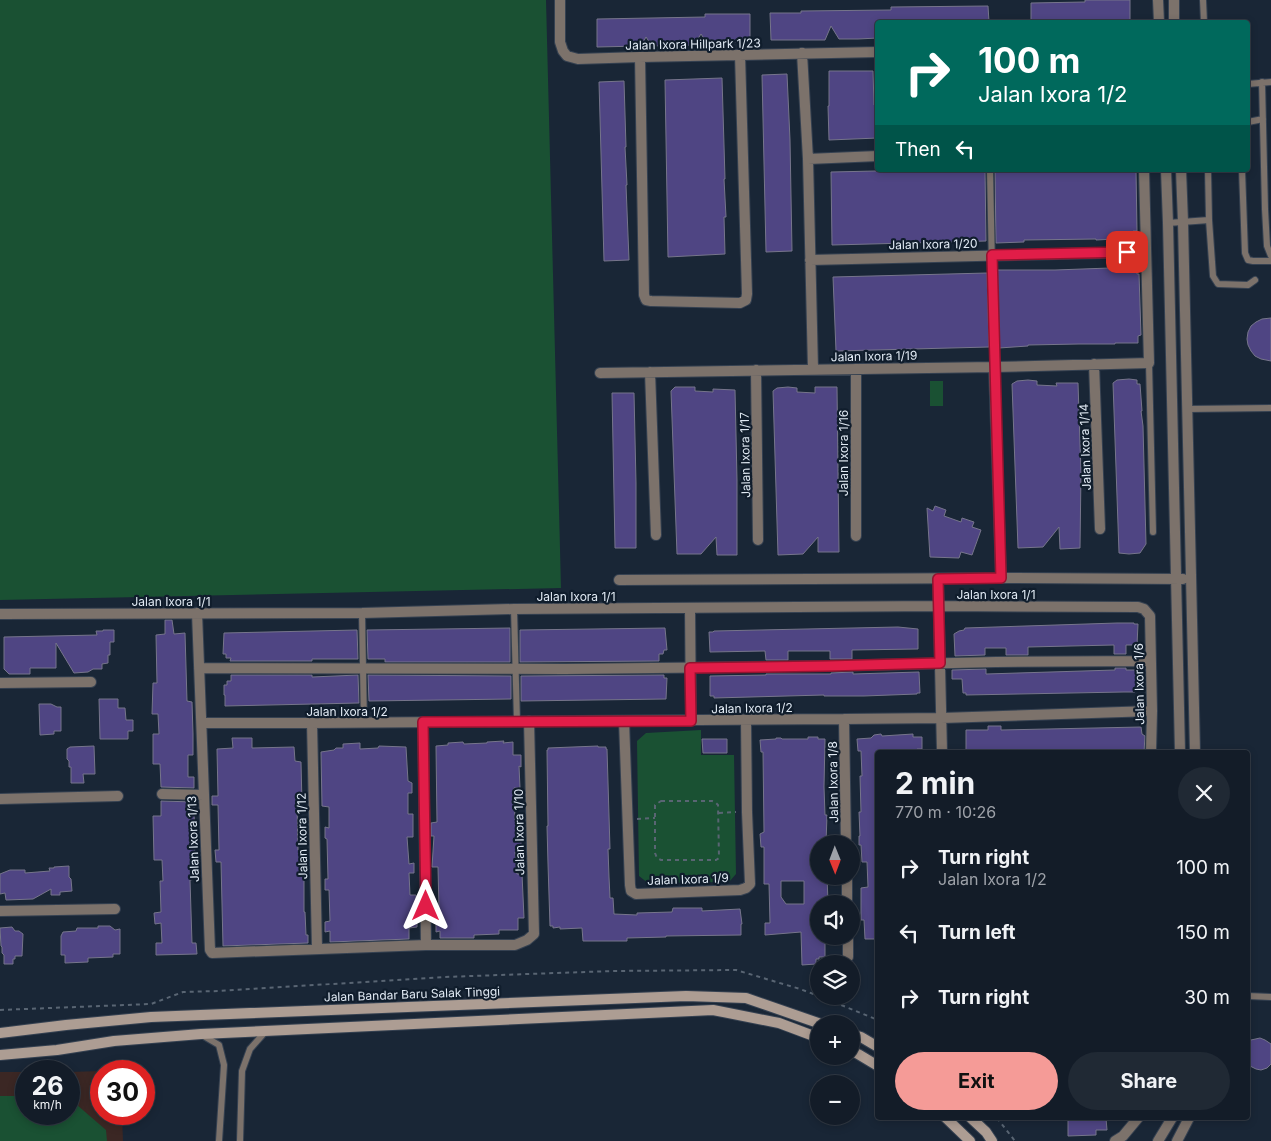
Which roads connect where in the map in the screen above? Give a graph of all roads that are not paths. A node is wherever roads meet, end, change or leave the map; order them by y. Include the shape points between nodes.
1 (560, 0) edge
2 (1158, 0) edge
3 (1174, 0) edge
4 (1203, 0) edge
5 (1159, 20) edge
6 (1174, 20) edge
7 (1204, 20) edge
8 (875, 52) edge
9 (802, 53) junction
10 (740, 55) junction
11 (640, 57) junction
12 (1262, 82) junction
13 (1271, 82) edge
14 (1250, 84) edge
15 (1264, 119) junction
16 (1250, 122) edge
17 (1268, 144) edge
18 (875, 156) edge
19 (808, 158) junction
20 (990, 172) edge
21 (1144, 172) edge
22 (1166, 172) edge
23 (1181, 172) edge
24 (1208, 172) edge
25 (1242, 172) edge
26 (1268, 209) edge
27 (1209, 220) junction
28 (1183, 222) junction
29 (1168, 223) junction
30 (1146, 252) junction
31 (992, 255) junction
32 (1271, 256) edge
33 (810, 260) junction
34 (1271, 261) edge
35 (1255, 280) dead end
36 (1149, 363) junction
37 (1094, 364) junction
38 (994, 367) junction
39 (813, 369) junction
40 (856, 369) junction
41 (756, 370) junction
42 (650, 372) junction
43 (600, 373) dead end
44 (1271, 408) edge
45 (1187, 409) junction
46 (1100, 529) dead end
47 (1153, 532) dead end
48 (656, 535) dead end
49 (856, 536) dead end
50 (758, 540) dead end
51 (1001, 578) junction
52 (938, 579) junction
53 (1177, 579) junction
54 (1191, 579) junction
55 (619, 580) dead end
56 (939, 606) junction
57 (690, 608) junction
58 (514, 609) junction
59 (197, 613) junction
60 (362, 613) junction
61 (0, 614) edge
62 (1150, 616) joint
63 (1151, 661) junction
64 (940, 663) junction
65 (200, 668) junction
66 (363, 668) junction
67 (690, 668) junction
68 (516, 669) junction
69 (91, 682) dead end
70 (0, 684) edge
71 (1152, 711) junction
72 (942, 718) junction
73 (844, 719) junction
74 (746, 720) junction
75 (530, 721) junction
76 (624, 721) junction
77 (691, 721) junction
78 (423, 722) junction
79 (517, 722) junction
80 (202, 723) junction
81 (312, 723) junction
82 (364, 723) junction
83 (942, 750) edge
84 (1151, 750) edge
85 (1180, 750) edge
86 (1195, 750) edge
87 (162, 794) dead end
88 (204, 795) junction
89 (118, 796) dead end
90 (0, 798) edge
91 (846, 835) edge
92 (115, 909) dead end
93 (0, 911) edge
94 (426, 945) junction
95 (318, 948) junction
96 (1250, 996) edge
97 (1271, 998) edge
98 (810, 1020) edge
99 (266, 1031) junction
100 (0, 1033) edge
101 (201, 1034) junction
102 (810, 1035) edge
103 (860, 1038) edge
104 (875, 1045) edge
105 (0, 1055) edge
106 (860, 1055) edge
107 (875, 1064) edge
108 (948, 1120) edge
109 (973, 1120) edge
110 (1136, 1120) edge
111 (1171, 1120) edge
112 (1188, 1120) edge
113 (218, 1141) edge
114 (240, 1141) edge
115 (970, 1141) edge
116 (992, 1141) edge
117 (1115, 1141) edge
118 (1158, 1141) edge
119 (1177, 1141) edge

1 - 11 street, Jalan Ixora Hillpark 1/23 via 560,42 567,56 578,59
2 - 5 street
3 - 6 street
4 - 7 lane
8 - 9 street, Jalan Ixora Hillpark 1/23
9 - 10 street, Jalan Ixora Hillpark 1/23
9 - 19 street
10 - 11 street, Jalan Ixora Hillpark 1/23
10 - 11 street via 747,294 746,300 740,303 646,300
12 - 13 lane
12 - 14 lane
12 - 15 lane
15 - 16 lane
15 - 17 lane
17 - 26 lane
18 - 19 street
19 - 33 street
20 - 31 lane
21 - 30 street
22 - 29 street
23 - 28 street
24 - 27 lane
25 - 34 lane via 1245,253 1253,262
26 - 32 lane via 1267,246
27 - 28 lane
27 - 35 lane via 1213,276 1218,284 1248,285
28 - 29 lane
28 - 45 street
29 - 53 street
30 - 31 street, Jalan Ixora 1/20
30 - 36 street
31 - 33 street, Jalan Ixora 1/20
31 - 38 lane
33 - 39 street
36 - 37 street, Jalan Ixora 1/19
36 - 47 lane
37 - 38 street, Jalan Ixora 1/19
37 - 46 street, Jalan Ixora 1/14
38 - 40 street, Jalan Ixora 1/19
38 - 51 street
39 - 40 street, Jalan Ixora 1/19
39 - 41 street, Jalan Ixora 1/19
40 - 49 street, Jalan Ixora 1/16
41 - 42 street, Jalan Ixora 1/19
41 - 50 street, Jalan Ixora 1/17
42 - 43 street, Jalan Ixora 1/19
42 - 48 street
44 - 45 lane
45 - 54 street
51 - 52 street
51 - 53 street
52 - 55 street
52 - 56 street
53 - 54 street
53 - 85 street
54 - 86 street
56 - 57 street, Jalan Ixora 1/1
56 - 62 street, Jalan Ixora 1/1 via 1138,607
56 - 64 street
57 - 58 street, Jalan Ixora 1/1
57 - 67 street
58 - 60 street, Jalan Ixora 1/1
58 - 68 lane
59 - 60 street, Jalan Ixora 1/1
59 - 61 street, Jalan Ixora 1/1
59 - 65 street, Jalan Ixora 1/13
60 - 66 lane
62 - 63 street, Jalan Ixora 1/6
63 - 64 street
63 - 71 street, Jalan Ixora 1/6
64 - 67 street
64 - 72 street
65 - 66 street
65 - 80 street, Jalan Ixora 1/13
66 - 68 street
66 - 82 lane
67 - 68 street
67 - 77 street
68 - 79 lane
69 - 70 street
71 - 72 street, Jalan Ixora 1/2
71 - 84 street, Jalan Ixora 1/6
72 - 73 street, Jalan Ixora 1/2
72 - 83 street
73 - 74 street, Jalan Ixora 1/2
73 - 91 street, Jalan Ixora 1/8
74 - 76 street, Jalan Ixora 1/9 via 750,884 740,890 636,894 630,885
74 - 77 street, Jalan Ixora 1/2
75 - 76 street, Jalan Ixora 1/2
75 - 79 street, Jalan Ixora 1/2
75 - 94 street, Jalan Ixora 1/10 via 534,934 515,944
76 - 77 street, Jalan Ixora 1/2
78 - 79 street, Jalan Ixora 1/2
78 - 82 street, Jalan Ixora 1/2
78 - 94 street
80 - 81 street, Jalan Ixora 1/2
80 - 88 street, Jalan Ixora 1/13
81 - 82 street, Jalan Ixora 1/2
81 - 95 street, Jalan Ixora 1/12
87 - 88 street
88 - 95 street, Jalan Ixora 1/13 via 212,953
89 - 90 street
92 - 93 street
94 - 95 street
96 - 97 lane
98 - 100 main road, Jalan Bandar Baru Salak Tinggi via 746,998 686,996 152,1017
99 - 101 main road
99 - 102 main road via 713,1010 779,1023
99 - 114 lane via 250,1049 242,1071
101 - 105 main road
101 - 113 lane via 219,1045 224,1065
103 - 104 main road
106 - 107 main road
108 - 115 main road
109 - 116 main road
110 - 117 street
111 - 118 street
112 - 119 street

